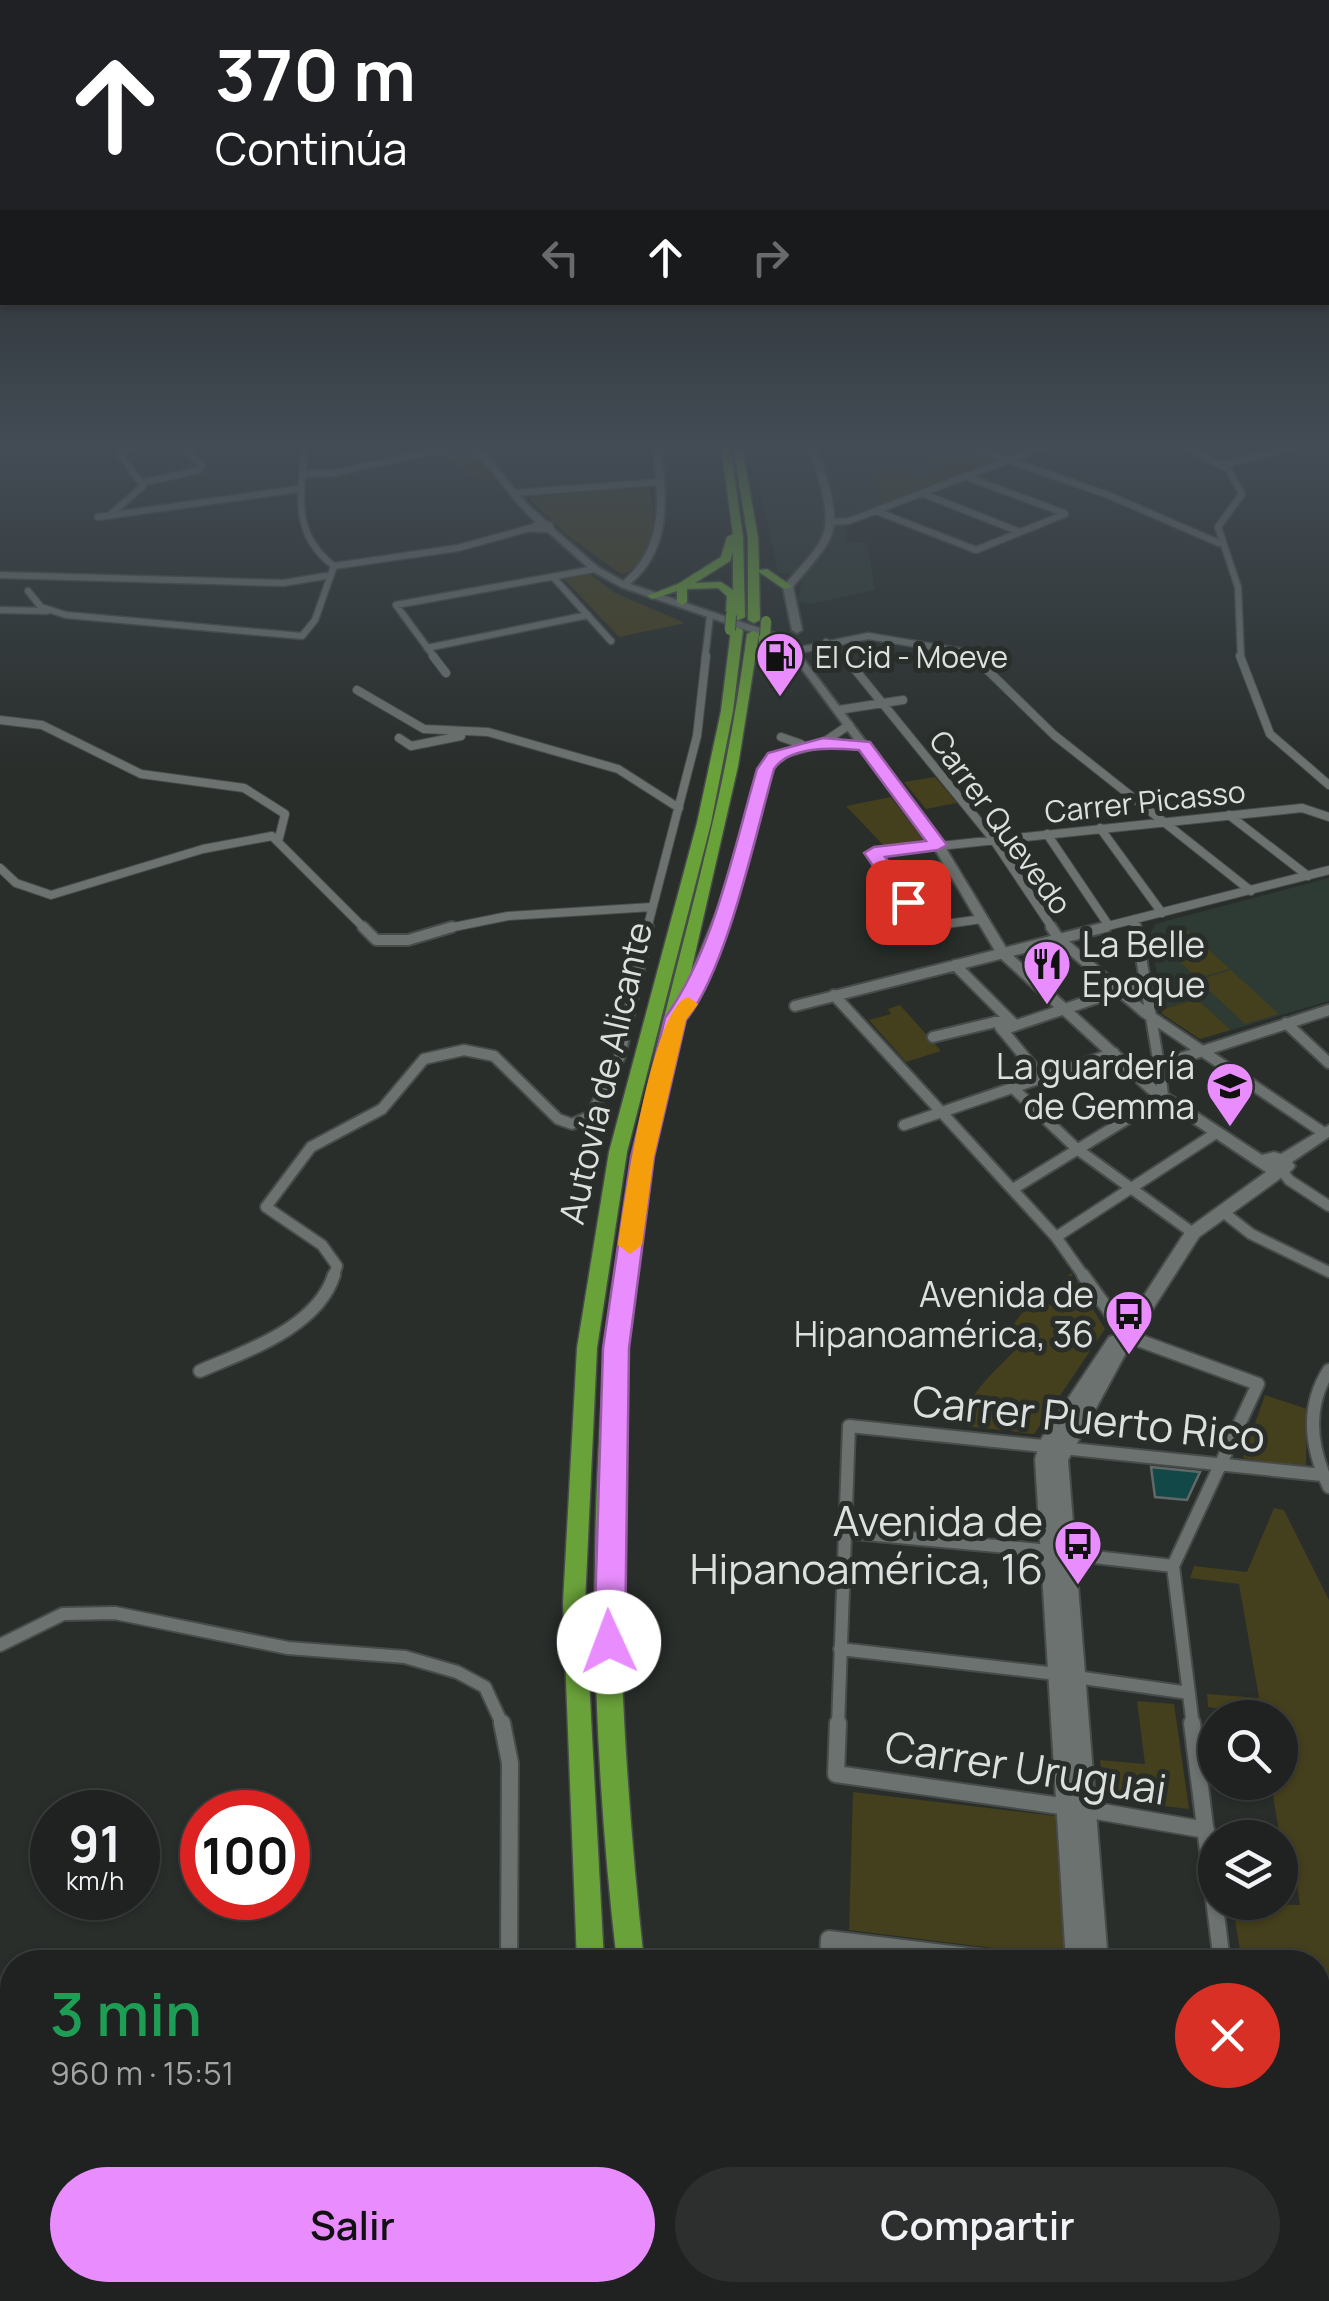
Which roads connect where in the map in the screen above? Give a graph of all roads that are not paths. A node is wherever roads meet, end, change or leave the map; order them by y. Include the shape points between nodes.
1 (323, 553) edge
2 (428, 553) edge
3 (577, 553) edge
4 (654, 553) edge
5 (728, 553) edge
6 (741, 553) edge
7 (753, 553) edge
8 (761, 553) edge
9 (814, 553) edge
10 (1224, 553) edge
11 (334, 566) junction
12 (596, 569) junction
13 (766, 572) junction
14 (798, 572) junction
15 (0, 575) edge
16 (639, 575) junction
17 (326, 576) junction
18 (553, 576) junction
19 (608, 576) junction
20 (624, 585) junction
21 (788, 588) junction
22 (28, 591) dead end
23 (646, 594) junction
24 (684, 597) junction
25 (0, 610) edge
26 (48, 611) junction
27 (588, 616) junction
28 (710, 616) junction
29 (793, 616) junction
30 (756, 629) junction
31 (798, 634) junction
32 (612, 641) dead end
33 (826, 642) junction
34 (427, 648) junction
35 (796, 653) junction
36 (765, 654) dead end
37 (446, 673) dead end
38 (357, 690) dead end
39 (902, 700) dead end
40 (884, 702) junction
41 (838, 710) junction
42 (0, 720) edge
43 (850, 726) junction
44 (497, 735) junction
45 (781, 736) dead end
46 (399, 738) dead end
47 (823, 742) junction
48 (806, 745) junction
49 (864, 746) junction
50 (774, 757) joint
51 (1329, 785) edge
52 (678, 808) junction
53 (1229, 815) junction
54 (1329, 817) edge
55 (1161, 822) junction
56 (1100, 828) junction
57 (1048, 834) junction
58 (279, 838) junction
59 (992, 840) junction
60 (938, 845) junction
61 (0, 868) edge
62 (1328, 870) edge
63 (1308, 876) junction
64 (1251, 891) junction
65 (652, 906) junction
66 (1162, 913) junction
67 (982, 918) junction
68 (1135, 919) junction
69 (1109, 926) junction
70 (1058, 939) junction
71 (1003, 953) junction
72 (955, 965) junction
73 (1146, 982) junction
74 (1120, 990) junction
75 (834, 995) junction
76 (794, 1006) dead end
77 (1065, 1009) junction
78 (1329, 1010) edge
79 (1152, 1017) junction
80 (676, 1018) junction
81 (1012, 1022) junction
82 (1286, 1023) junction
83 (999, 1026) junction
84 (933, 1037) dead end
85 (1200, 1048) junction
86 (1114, 1054) junction
87 (1329, 1063) edge
88 (1161, 1077) junction
89 (1042, 1078) junction
90 (1013, 1088) junction
91 (1163, 1097) junction
92 (941, 1112) junction
93 (904, 1125) dead end
94 (1327, 1131) edge
95 (1216, 1133) junction
96 (1078, 1149) junction
97 (1278, 1166) junction
98 (1131, 1188) junction
99 (1013, 1189) junction
100 (1329, 1206) edge
101 (1223, 1212) junction
102 (1193, 1233) junction
103 (1056, 1237) junction
104 (1329, 1272) edge
105 (1126, 1338) junction
106 (1329, 1370) edge
107 (200, 1371) dead end
108 (1316, 1395) junction
109 (1329, 1400) edge
110 (1055, 1445) junction
111 (1220, 1464) junction
112 (1326, 1481) edge
113 (843, 1532) junction
114 (1060, 1552) junction
115 (1173, 1566) junction
116 (0, 1646) edge
117 (840, 1649) junction
118 (1067, 1675) junction
119 (1189, 1693) junction
120 (1076, 1808) junction
121 (1205, 1820) edge
122 (1198, 1829) edge
123 (1217, 1920) edge
124 (508, 1950) edge
125 (589, 1950) edge
126 (629, 1950) edge
127 (829, 1950) edge
128 (918, 1950) edge
129 (1078, 1950) edge
130 (1094, 1950) edge
131 (1221, 1950) edge

1 - 11 street
2 - 11 street
3 - 12 street
4 - 16 street
5 - 24 highway
6 - 30 highway, Autovía de Alicante
7 - 30 highway, Autovía de Alicante
8 - 13 highway
9 - 14 street
10 - 51 street via 1238,587 1239,652 1270,734
11 - 17 street
12 - 18 street
12 - 19 street
13 - 14 highway
13 - 21 highway
13 - 30 highway
14 - 21 street
15 - 17 street via 284,583
16 - 19 street
16 - 20 street
16 - 23 street
17 - 26 street via 324,603 302,636
18 - 27 street
18 - 34 street via 396,606
19 - 20 street
20 - 23 street
21 - 29 street
22 - 26 street
23 - 24 highway
23 - 24 street
24 - 28 street
24 - 30 highway via 697,583 721,586
25 - 26 street
27 - 32 street
27 - 34 street
28 - 30 street
28 - 52 street via 705,688
29 - 30 street
29 - 31 street
30 - 31 street
30 - 35 street
30 - 36 highway
30 - 80 highway, Autovía de Alicante via 718,842
30 - 125 highway, Autovía de Alicante via 727,712 618,1152 587,1348 574,1602
31 - 35 street
33 - 35 street
33 - 40 street, Carrer Quevedo
33 - 55 street via 868,636 970,653 1054,735
34 - 37 street
35 - 41 street
38 - 44 street via 424,729
39 - 40 street
40 - 41 street
40 - 59 street, Carrer Quevedo
41 - 43 street
42 - 58 street via 42,725 125,769 244,788 285,814
43 - 47 street
43 - 49 street
44 - 46 street via 412,746
44 - 52 street via 618,769
45 - 48 street
47 - 48 street
47 - 49 street
48 - 50 street
49 - 60 street
50 - 80 highway via 690,1002
52 - 65 street
53 - 54 street, Carrer Picasso via 1302,808
53 - 55 street, Carrer Picasso
53 - 63 street
55 - 56 street, Carrer Picasso
55 - 64 street
56 - 57 street, Carrer Picasso
56 - 66 street
57 - 59 street, Carrer Picasso
57 - 69 street
58 - 61 street via 203,849 51,895 16,883
58 - 65 street via 376,940 397,944 510,913
59 - 60 street, Carrer Picasso
59 - 70 street, Carrer Quevedo
60 - 67 street
60 - 67 street, Carrer Picasso via 874,853 926,926
62 - 63 street
63 - 64 street
64 - 66 street
65 - 107 street via 620,1056 591,1116 572,1124 558,1119 494,1056 480,1051 424,1059 382,1108 310,1147 266,1206 322,1245 336,1266 326,1299 308,1316
66 - 68 street
67 - 71 street
68 - 69 street
68 - 73 street
69 - 70 street
70 - 71 street
70 - 74 street, Carrer Quevedo
71 - 72 street
71 - 77 street
72 - 75 street
72 - 81 street
73 - 74 street
73 - 79 street
74 - 77 street
74 - 79 street, Carrer Quevedo
75 - 76 street
75 - 92 street
77 - 81 street
77 - 86 street
78 - 82 street
79 - 85 street, Carrer Quevedo
79 - 88 street
80 - 126 highway, Autovía de Alicante via 642,1157 616,1348 607,1602
81 - 83 street
82 - 85 street
82 - 87 street
83 - 84 street
83 - 89 street
85 - 88 street
85 - 94 street, Carrer Quevedo
86 - 89 street
86 - 91 street
88 - 91 street
89 - 90 street
90 - 92 street
90 - 96 street
91 - 95 street
91 - 96 street
92 - 93 street
92 - 99 street
94 - 97 street
95 - 97 street
95 - 98 street
96 - 98 street
96 - 99 street
97 - 100 street
97 - 101 street
98 - 102 street
98 - 103 street
99 - 103 street
101 - 102 street
101 - 104 street
102 - 105 street
103 - 105 street
105 - 110 street
105 - 111 street via 1258,1384
106 - 108 street
108 - 109 street
108 - 112 street via 1314,1430
110 - 111 street, Carrer Puerto Rico
110 - 113 street, Carrer Puerto Rico via 849,1426
110 - 114 street
111 - 112 street, Carrer Puerto Rico
111 - 115 street
113 - 114 street
113 - 117 street
114 - 115 street
114 - 118 street
115 - 119 street
116 - 124 street via 62,1614 105,1612 288,1648 405,1657 485,1688 502,1718 510,1762
117 - 118 street
117 - 120 street, Carrer Uruguai via 836,1774
118 - 119 street
118 - 120 street
119 - 121 street
120 - 122 street, Carrer Uruguai
120 - 129 street
120 - 130 street
123 - 131 street
127 - 128 street via 829,1939

